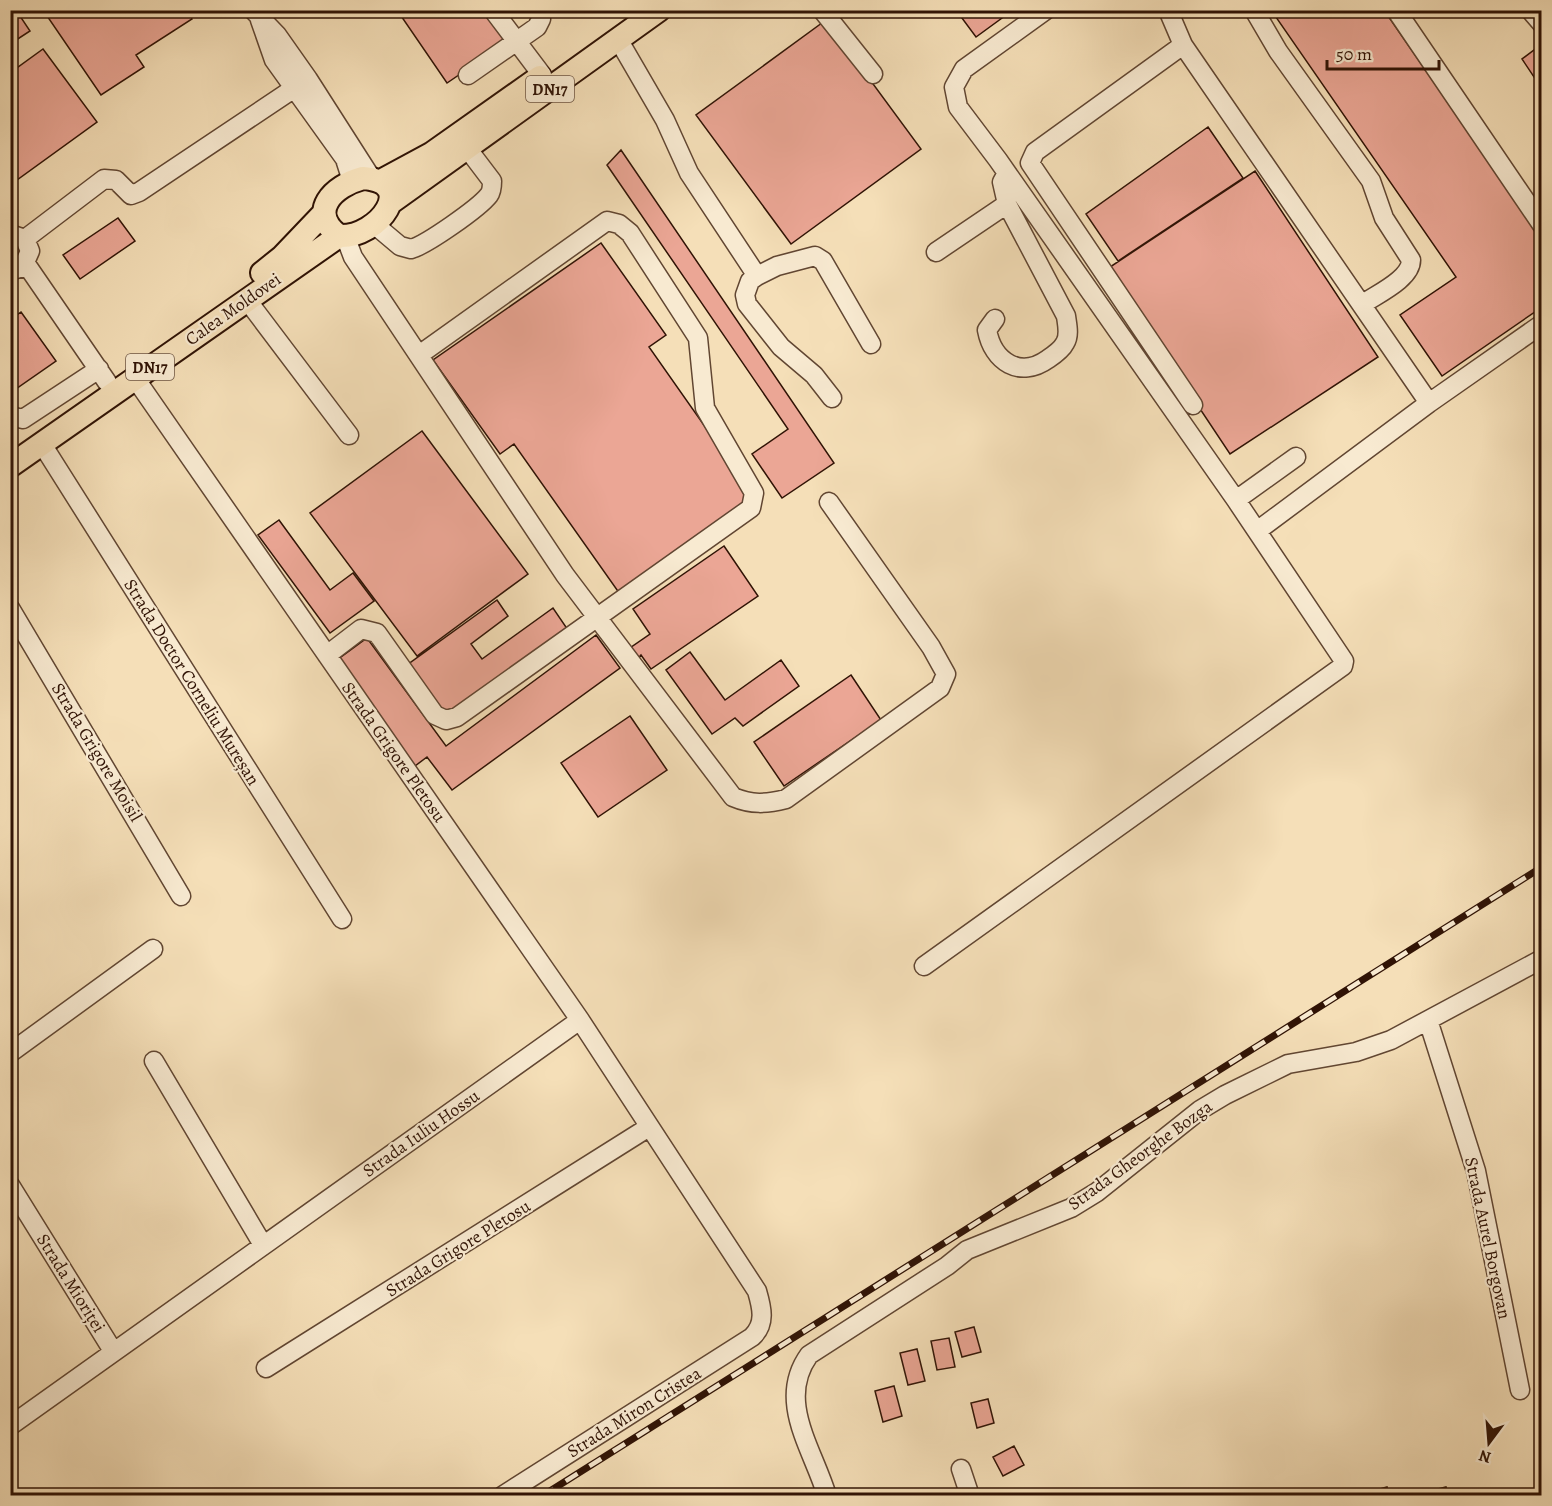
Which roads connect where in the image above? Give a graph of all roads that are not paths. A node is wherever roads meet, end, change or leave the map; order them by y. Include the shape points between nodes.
1 (493, 10) edge
2 (538, 10) edge
3 (633, 10) edge
4 (659, 10) edge
5 (822, 10) edge
6 (1047, 10) edge
7 (1254, 10) edge
8 (1396, 10) edge
9 (1530, 10) edge
10 (1169, 11) edge
11 (257, 15) edge
12 (1542, 24) edge
13 (618, 39) junction
14 (517, 42) junction
15 (1183, 45) junction
16 (873, 74) dead end
17 (468, 75) dead end
18 (542, 75) junction
19 (301, 83) junction
20 (467, 148) junction
21 (1007, 173) junction
22 (368, 180) junction
23 (390, 203) junction
24 (1007, 204) junction
25 (323, 214) junction
26 (375, 225) junction
27 (1542, 225) edge
28 (342, 236) junction
29 (18, 237) edge
30 (936, 252) dead end
31 (18, 267) edge
32 (757, 276) junction
33 (247, 300) junction
34 (1363, 304) junction
35 (995, 319) dead end
36 (1542, 324) edge
37 (871, 344) dead end
38 (419, 355) junction
39 (103, 376) junction
40 (135, 378) junction
41 (832, 398) dead end
42 (1429, 403) junction
43 (1194, 405) dead end
44 (10, 416) edge
45 (349, 435) dead end
46 (42, 444) junction
47 (10, 450) edge
48 (1296, 457) dead end
49 (10, 466) edge
50 (1236, 500) junction
51 (829, 502) dead end
52 (1257, 531) junction
53 (10, 609) edge
54 (597, 618) junction
55 (327, 655) junction
56 (181, 896) dead end
57 (342, 919) dead end
58 (153, 949) dead end
59 (1542, 959) edge
60 (924, 966) dead end
61 (580, 1020) junction
62 (1428, 1020) junction
63 (10, 1053) edge
64 (154, 1061) dead end
65 (649, 1127) junction
66 (10, 1185) edge
67 (263, 1245) junction
68 (762, 1323) joint
69 (113, 1351) junction
70 (266, 1368) dead end
71 (1520, 1390) dead end
72 (10, 1426) edge
73 (961, 1469) dead end
74 (502, 1496) edge
75 (827, 1496) edge
76 (970, 1496) edge

1 - 14 street
2 - 14 street via 541,20 537,27
3 - 18 main road, DN17
4 - 13 main road, DN17
5 - 16 street
6 - 21 street via 964,69 954,87 958,107
7 - 34 street via 1278,51 1371,181 1384,218 1411,260 1405,275
8 - 27 street
9 - 12 street
10 - 15 street
11 - 19 street via 277,35
13 - 20 main road, DN17
13 - 32 street via 665,120 689,173
14 - 17 street
14 - 18 street
15 - 34 street
15 - 43 street via 1035,152 1030,163
18 - 22 main road, DN17 via 431,154
19 - 22 street
19 - 29 street via 139,192 131,195 116,180 104,179
20 - 23 main road, DN17
20 - 26 street via 492,181 488,195 477,205 427,243 411,249 400,246
21 - 24 street via 1002,182
21 - 50 street
22 - 23 main road via 387,187
22 - 25 main road via 335,192
23 - 26 main road via 389,210
24 - 30 street
24 - 35 street via 1066,316 1068,335 1065,343 1042,364 1017,369 991,342 987,330
25 - 28 main road via 329,228
25 - 39 main road, Calea Moldovei / DN17 via 282,257
26 - 28 main road
28 - 33 main road, Calea Moldovei / DN17
28 - 38 street
29 - 31 street via 30,250
31 - 39 street
32 - 37 street via 815,256 827,268
32 - 41 street via 745,289 747,304 781,347 814,375
33 - 40 main road, Calea Moldovei / DN17
33 - 45 street
34 - 42 street
36 - 42 street
38 - 54 street
38 - 54 street via 607,221 630,233 698,338 705,408 754,493 751,508
39 - 44 street via 23,419
39 - 47 main road, Calea Moldovei / DN17
40 - 46 main road, Calea Moldovei / DN17
40 - 55 street, Strada Grigore Pletosu
42 - 52 street
46 - 49 main road, Calea Moldovei / DN17
46 - 57 street, Strada Doctor Corneliu Mureșan
48 - 50 street
50 - 52 street
51 - 54 street via 946,674 940,688 786,799 748,804 733,796
52 - 60 street via 1343,656 1343,666
53 - 56 street, Strada Grigore Moisil
54 - 55 street via 457,717 446,720 435,714 377,633 361,629
55 - 61 street, Strada Grigore Pletosu
58 - 63 street
59 - 62 street, Strada Gheorghe Bozga
61 - 65 street, Strada Grigore Pletosu
61 - 67 street, Strada Iuliu Hossu
62 - 71 street, Strada Aurel Borgovan via 1476,1171
62 - 75 street, Strada Gheorghe Bozga via 1391,1040 1356,1052 1288,1064 1225,1095 1071,1208 967,1250 809,1355 800,1368 795,1393 801,1427
64 - 67 street
65 - 68 street, Strada Grigore Pletosu via 757,1292
65 - 70 street, Strada Grigore Pletosu
66 - 69 street, Strada Mioriței
67 - 69 street, Strada Iuliu Hossu
68 - 74 street, Strada Miron Cristea via 752,1337
69 - 72 street, Strada Iuliu Hossu
73 - 76 street

